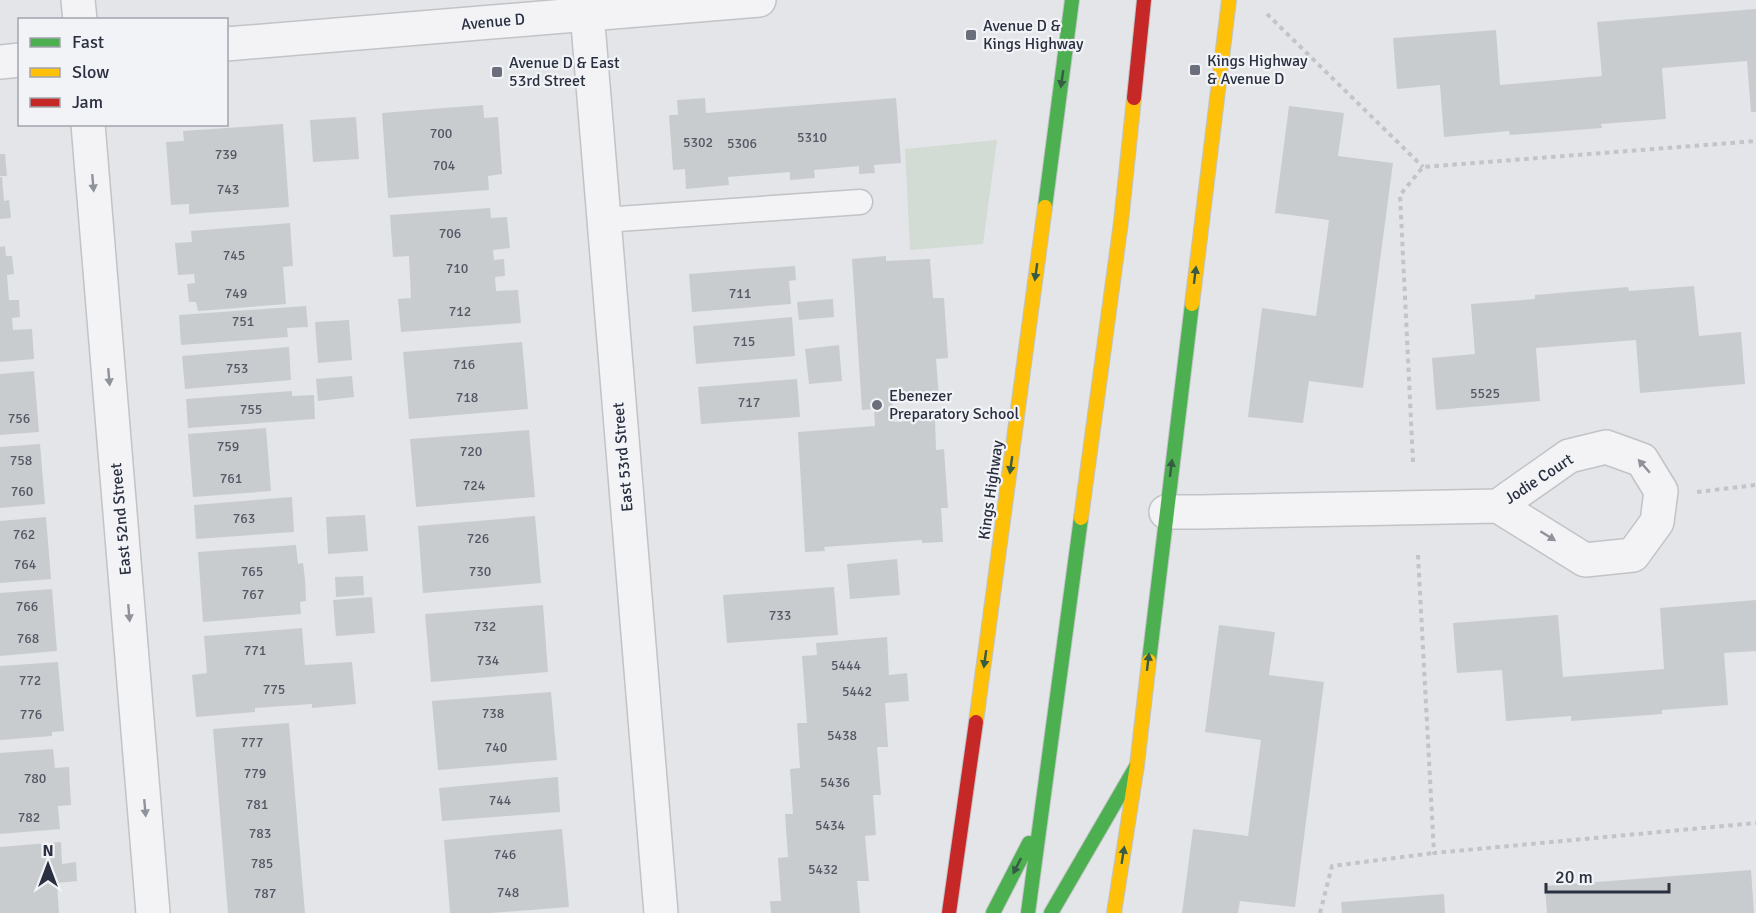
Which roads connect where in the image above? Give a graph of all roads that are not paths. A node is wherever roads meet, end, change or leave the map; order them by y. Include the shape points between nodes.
1 (78, 0) edge
2 (759, 0) edge
3 (1072, 0) edge
4 (1144, 0) edge
5 (1229, 0) edge
6 (586, 7) edge
7 (80, 18) edge
8 (228, 44) edge
9 (18, 60) edge
10 (0, 62) edge
11 (88, 126) edge
12 (860, 202) dead end
13 (604, 220) junction
14 (1498, 506) junction
15 (1166, 512) junction
16 (1137, 765) junction
17 (1041, 820) junction
18 (153, 913) edge
19 (661, 913) edge
20 (949, 913) edge
21 (993, 913) edge
22 (1028, 913) edge
23 (1051, 913) edge
24 (1114, 913) edge

1 - 7 street
2 - 6 street, Avenue D
3 -> 20 street, Kings Highway
4 - 17 street via 1120,233
15 -> 5 street
6 - 8 street, Avenue D
6 - 13 street, East 53rd Street
9 - 10 street
11 -> 18 street, East 52nd Street
12 - 13 lane
13 - 19 street, East 53rd Street
14 -> 14 street, Jodie Court via 1586,560 1634,555 1658,522 1661,490 1642,460 1606,447 1569,456
14 - 15 street, Jodie Court
16 -> 15 street
16 - 23 street
24 -> 16 street
17 -> 21 street
17 - 22 street

